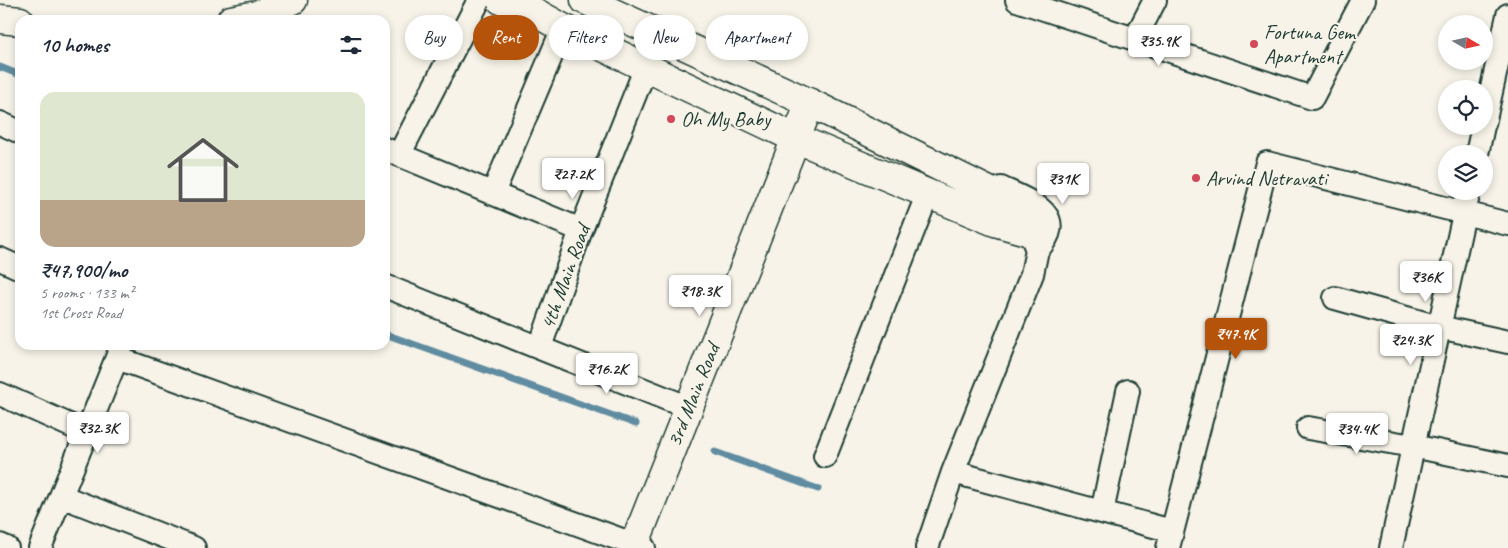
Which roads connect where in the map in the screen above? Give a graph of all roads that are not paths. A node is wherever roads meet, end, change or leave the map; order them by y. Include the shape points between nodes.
1 (293, 0) edge
2 (585, 0) edge
3 (1017, 0) edge
4 (1154, 0) edge
5 (1363, 0) edge
6 (504, 2) edge
7 (256, 15) edge
8 (1508, 15) edge
9 (0, 19) edge
10 (15, 21) edge
11 (549, 22) edge
12 (1135, 39) junction
13 (624, 57) edge
14 (549, 60) edge
15 (646, 67) junction
16 (1493, 84) edge
17 (810, 103) junction
18 (0, 123) edge
19 (15, 130) edge
20 (796, 138) junction
21 (392, 152) edge
22 (493, 193) junction
23 (928, 193) junction
24 (1467, 200) edge
25 (1000, 203) junction
26 (1464, 214) junction
27 (1508, 224) edge
28 (581, 230) junction
29 (1034, 241) joint
30 (0, 259) edge
31 (15, 266) edge
32 (390, 288) edge
33 (1335, 298) dead end
34 (1439, 326) junction
35 (1508, 342) edge
36 (540, 347) junction
37 (120, 351) edge
38 (1128, 392) dead end
39 (0, 394) edge
40 (687, 407) junction
41 (1308, 428) dead end
42 (87, 433) junction
43 (1413, 446) junction
44 (825, 456) dead end
45 (1508, 466) edge
46 (953, 472) junction
47 (61, 496) junction
48 (1102, 512) junction
49 (147, 539) edge
50 (1170, 539) edge
51 (0, 545) edge
52 (637, 547) edge
53 (7, 548) edge
54 (40, 548) edge
55 (194, 548) edge
56 (927, 548) edge
57 (1391, 548) edge

1 - 7 main road
2 - 17 main road
3 - 12 street
4 - 12 street
5 - 12 street via 1312,98
6 - 11 main road
6 - 21 street
8 - 16 street
9 - 10 main road
13 - 15 main road
14 - 22 street
15 - 20 main road
15 - 28 street, 4th Main Road
17 - 20 main road, 3rd Main Road
17 - 25 main road
18 - 19 street
20 - 23 main road
20 - 40 main road, 3rd Main Road
21 - 22 street
22 - 28 street
23 - 25 main road
23 - 44 street
24 - 26 street
25 - 29 main road
26 - 27 street
26 - 34 street
26 - 50 street via 1267,163
28 - 36 street, 4th Main Road
29 - 46 street via 1032,274
30 - 31 street
32 - 36 street
33 - 34 street
34 - 35 street
34 - 43 street
36 - 40 street
37 - 42 street
37 - 52 street
38 - 48 street
39 - 42 street
40 - 52 main road, 3rd Main Road
41 - 43 street
42 - 47 street
43 - 45 street
43 - 57 street
46 - 48 street
46 - 56 street
47 - 49 street
47 - 54 street
48 - 50 street
49 - 55 street
51 - 53 street

